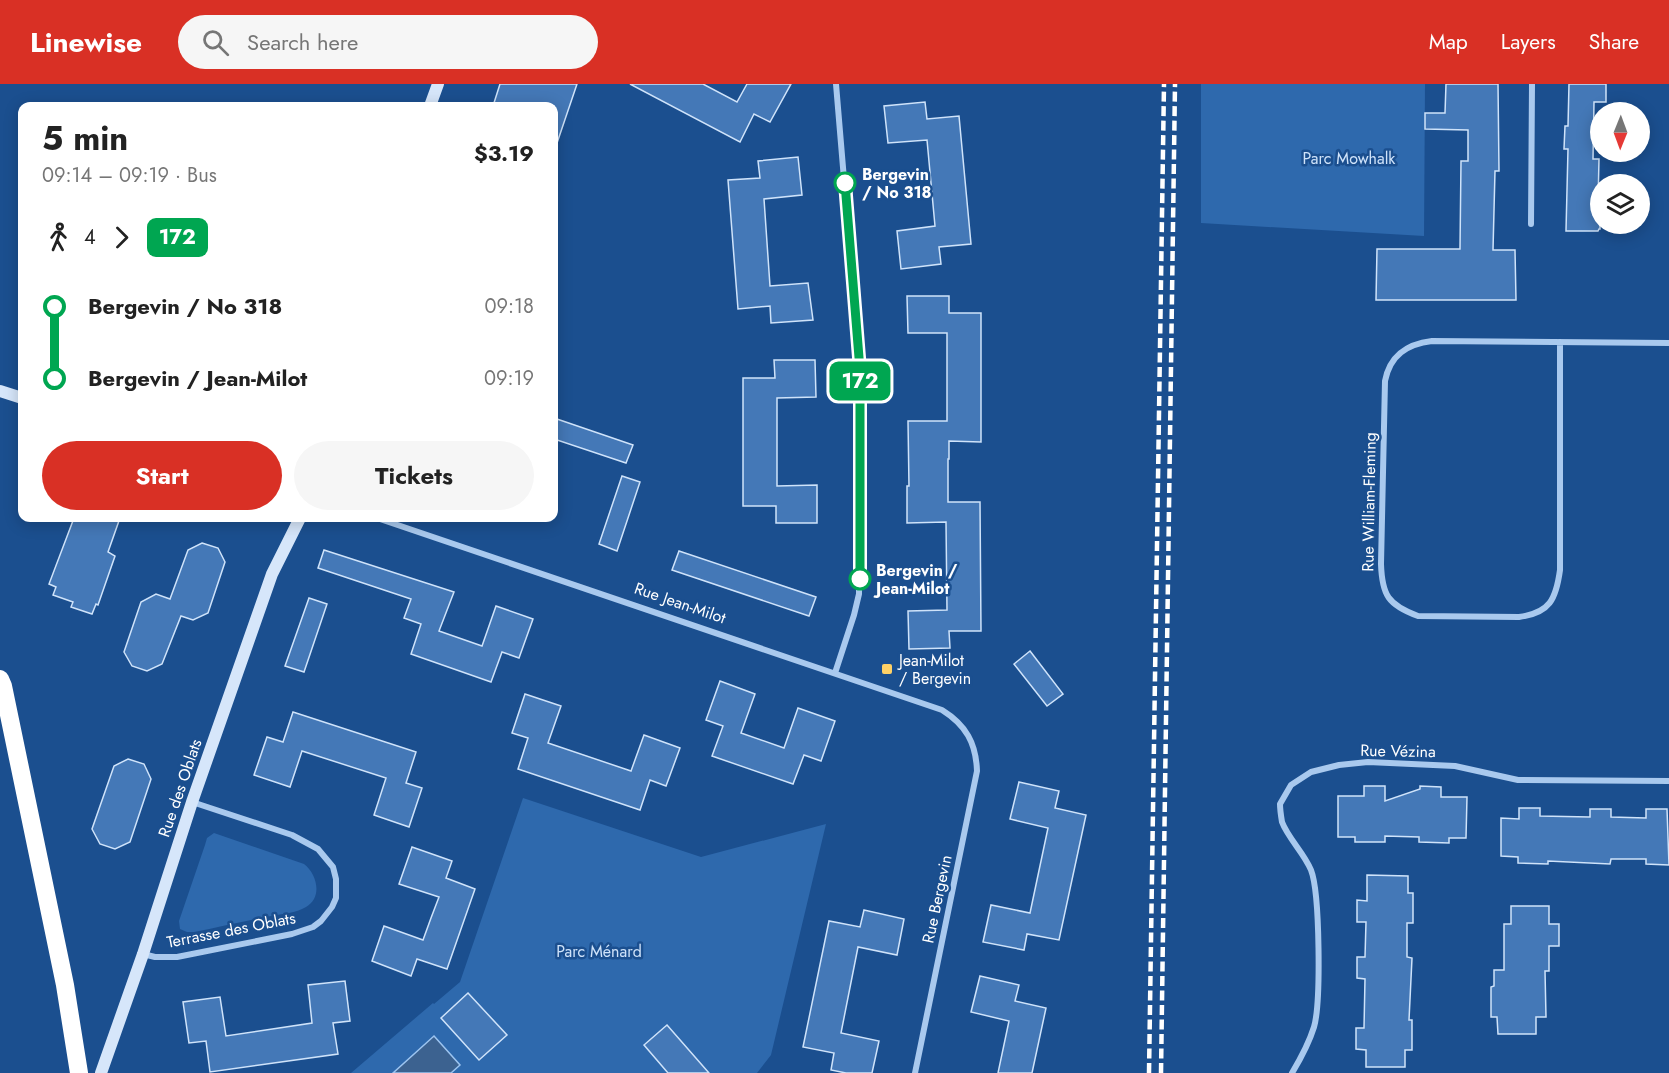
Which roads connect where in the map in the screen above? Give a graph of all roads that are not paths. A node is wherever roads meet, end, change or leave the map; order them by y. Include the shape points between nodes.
1 (438, 84) edge
2 (836, 84) edge
3 (1532, 84) edge
4 (431, 102) edge
5 (1531, 224) dead end
6 (1560, 342) junction
7 (1669, 343) edge
8 (0, 391) edge
9 (18, 397) edge
10 (298, 522) edge
11 (389, 522) edge
12 (835, 673) junction
13 (0, 679) edge
14 (967, 731) joint
15 (1669, 781) edge
16 (192, 802) junction
17 (143, 954) junction
18 (79, 1073) edge
19 (101, 1073) edge
20 (915, 1073) edge
21 (1292, 1073) edge

1 - 4 street
2 - 12 street via 858,331 861,410 859,594
3 - 5 street
6 - 6 street, Rue William-Fleming via 1560,570 1551,603 1536,615 1519,617 1418,616 1403,611 1391,601 1382,585 1385,381 1395,357 1406,348 1432,341
6 - 7 street, Rue William-Fleming
8 - 9 street
10 - 16 street, Rue des Oblats via 272,574
11 - 12 street, Rue Jean-Milot
12 - 14 street, Rue Jean-Milot via 942,710
13 - 18 highway via 66,985
14 - 20 street, Rue Bergevin via 977,756 977,771
15 - 21 street, Rue Vézina via 1518,780 1455,766 1368,762 1311,772 1291,785 1280,804 1283,824 1311,870 1318,927 1314,1025
16 - 17 street, Rue des Oblats
16 - 17 street, Terrasse des Oblats via 292,836 318,849 333,867 336,898 321,921 292,934 177,957
17 - 19 street, Rue des Oblats

